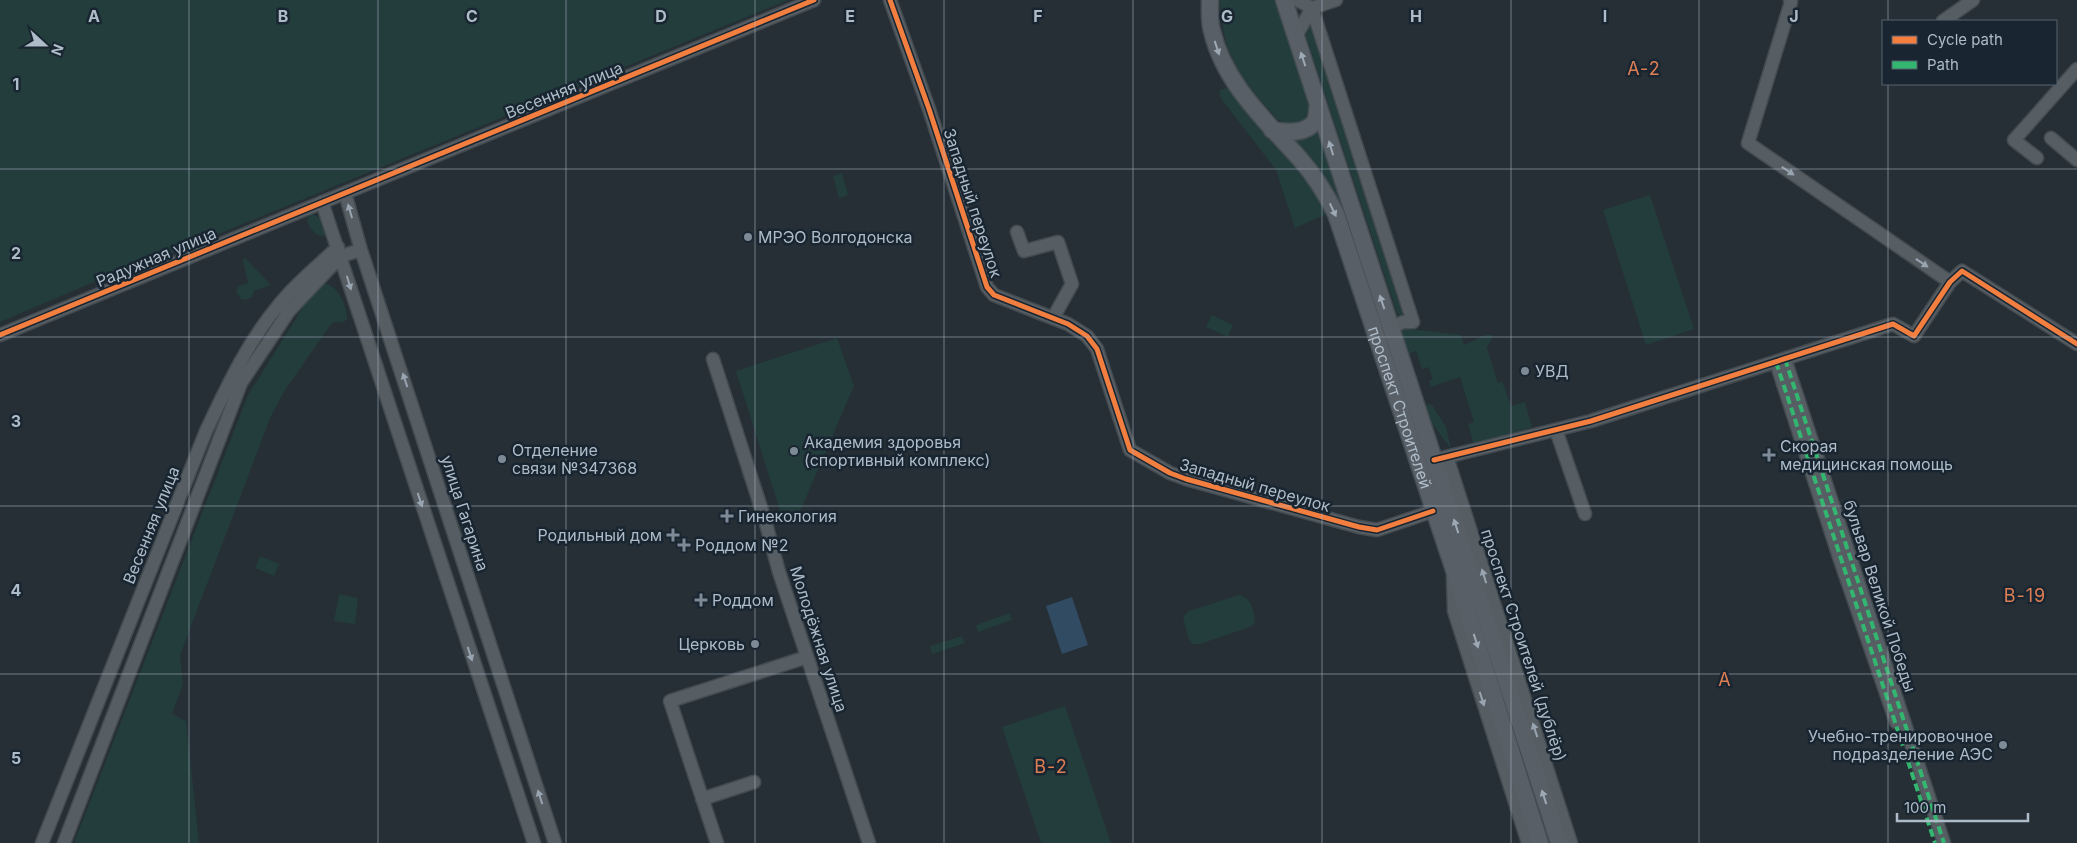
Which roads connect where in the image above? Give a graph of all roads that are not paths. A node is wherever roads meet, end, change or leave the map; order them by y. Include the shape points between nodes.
1 (814, 0) edge
2 (890, 0) edge
3 (1210, 0) edge
4 (1284, 0) edge
5 (1297, 0) edge
6 (1336, 0) edge
7 (1790, 0) edge
8 (1970, 1) edge
9 (1312, 8) junction
10 (1944, 20) edge
11 (1296, 36) junction
12 (2077, 70) edge
13 (1318, 105) junction
14 (1272, 130) junction
15 (2051, 138) dead end
16 (2037, 158) dead end
17 (2077, 160) edge
18 (345, 193) junction
19 (322, 202) junction
20 (355, 230) junction
21 (1018, 232) dead end
22 (338, 247) junction
23 (361, 250) junction
24 (1950, 282) junction
25 (1053, 318) junction
26 (1391, 328) junction
27 (0, 336) edge
28 (2077, 344) edge
29 (713, 359) dead end
30 (1781, 360) junction
31 (1556, 430) junction
32 (1440, 459) junction
33 (1433, 511) junction
34 (1585, 514) dead end
35 (1453, 568) junction
36 (807, 657) junction
37 (754, 782) dead end
38 (702, 799) junction
39 (42, 843) edge
40 (64, 843) edge
41 (534, 843) edge
42 (555, 843) edge
43 (717, 843) edge
44 (869, 843) edge
45 (1528, 843) edge
46 (1540, 843) edge
47 (1559, 843) edge
48 (1571, 843) edge
49 (1935, 843) edge
50 (1944, 843) edge

1 - 18 street, Весенняя улица
2 - 25 street, Западный переулок via 987,286 994,295
3 -> 14 main road, проспект Строителей via 1211,29 1219,54 1233,80
4 - 11 main road, проспект Строителей
5 - 9 street
6 - 9 street
7 -> 24 street via 1748,143
8 - 10 street
9 - 11 street
9 - 26 street via 1413,322 1403,322
13 -> 11 main road, проспект Строителей
12 - 16 street via 2014,140
13 - 14 main road via 1315,121 1305,130
26 -> 13 main road, проспект Строителей
14 -> 33 main road, проспект Строителей via 1301,160 1336,214
15 - 17 street
18 - 19 street, Весенняя улица
20 -> 18 street, улица Гагарина
19 - 22 street
19 - 27 street, Радужная улица
20 - 22 street
20 - 23 street, улица Гагарина
21 - 25 street via 1024,251 1058,242 1072,284
22 - 23 street
22 - 39 street, Весенняя улица via 264,323 232,376 206,431
22 - 40 street, Весенняя улица via 289,311 241,383
22 -> 41 street
42 -> 23 street, улица Гагарина
24 - 28 street via 1962,271
24 - 30 street via 1914,336 1893,324
25 - 33 street, Западный переулок via 1087,336 1097,349 1130,450 1170,474 1359,527 1382,528
26 - 32 main road, проспект Строителей
29 - 36 street, Молодёжная улица
30 - 31 street
30 - 49 street, бульвар Великой Победы
30 - 50 street, бульвар Великой Победы
31 - 32 street
31 - 34 street
47 -> 32 main road, проспект Строителей
48 -> 32 street, проспект Строителей (дублёр)
33 - 35 main road, проспект Строителей
35 -> 45 street via 1454,611
35 -> 46 main road, проспект Строителей
36 - 38 street via 670,701
36 - 44 street, Молодёжная улица
37 - 38 street
38 - 43 street

